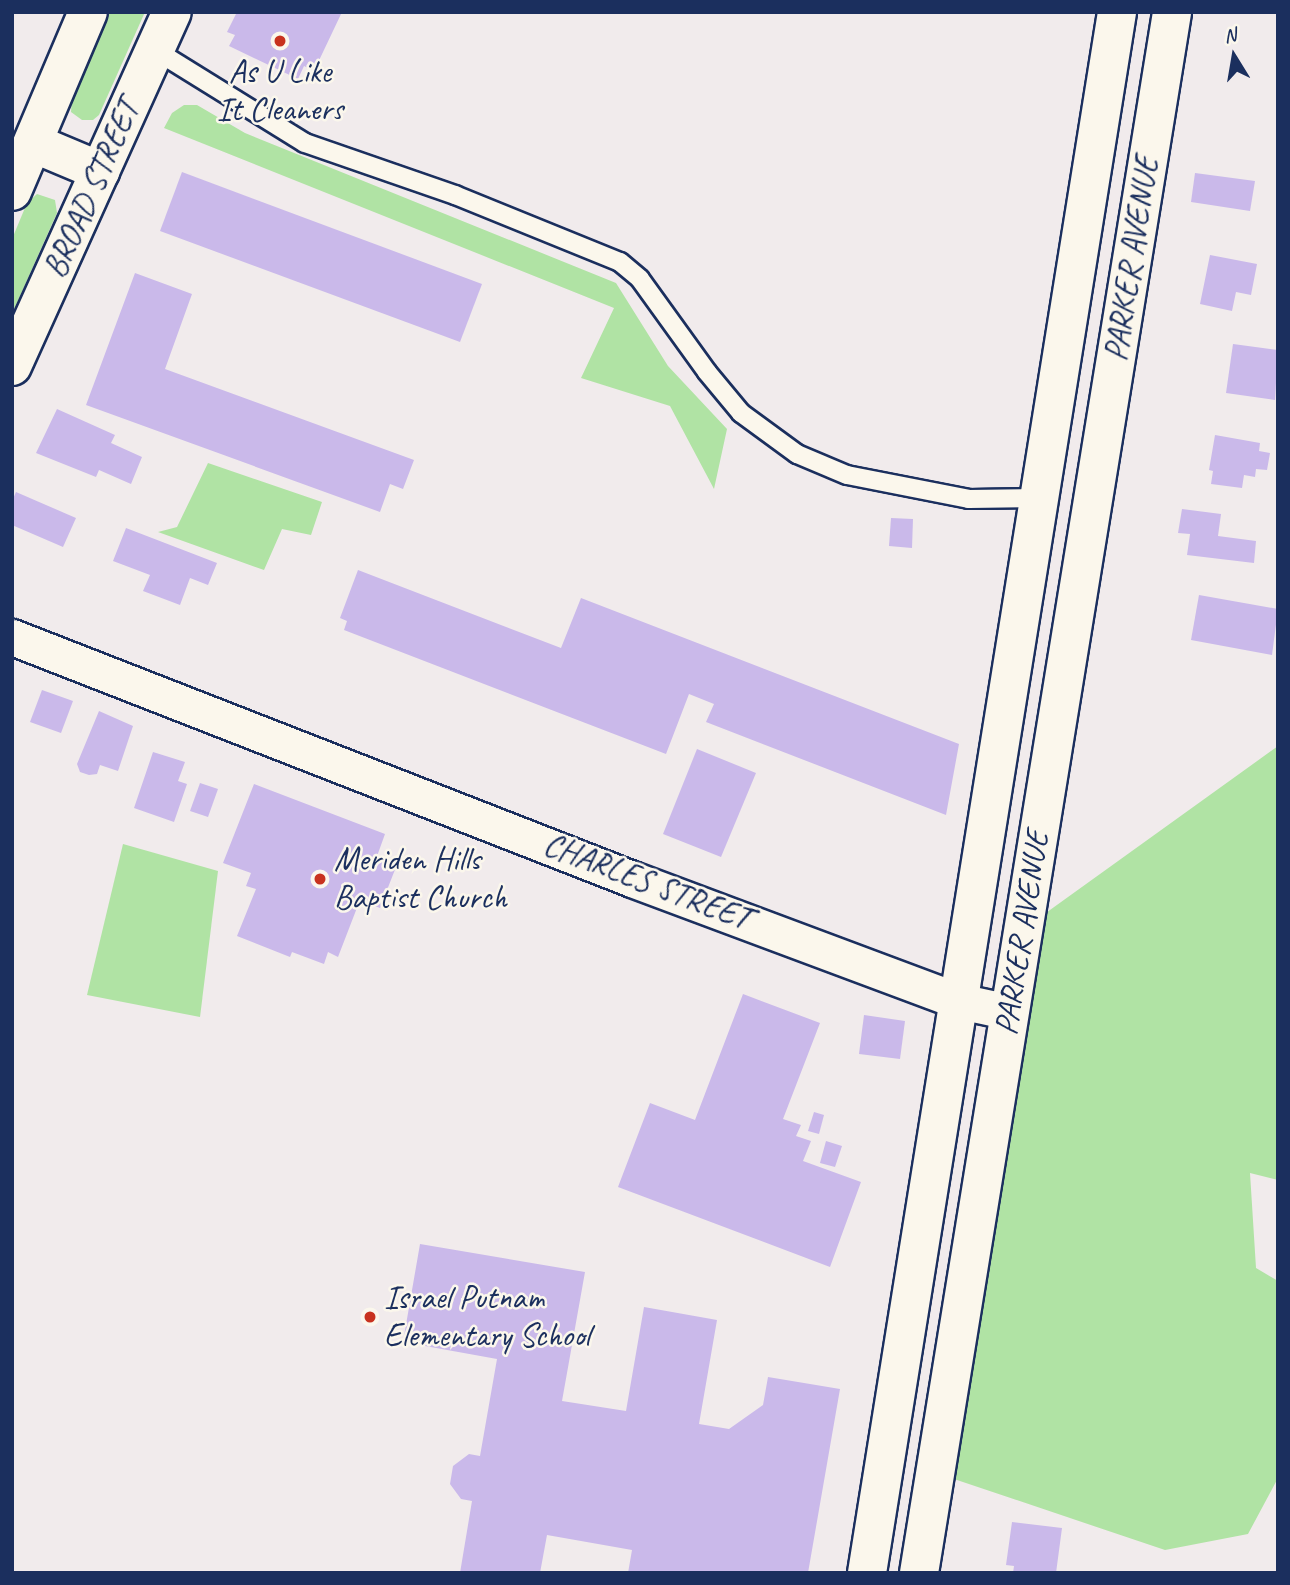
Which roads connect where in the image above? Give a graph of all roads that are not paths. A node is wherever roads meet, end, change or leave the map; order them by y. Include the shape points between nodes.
1 (88, 12) edge
2 (172, 12) edge
3 (1117, 12) edge
4 (1172, 12) edge
5 (155, 50) junction
6 (33, 142) junction
7 (100, 171) junction
8 (12, 191) edge
9 (12, 366) edge
10 (1039, 498) junction
11 (1091, 505) junction
12 (12, 637) edge
13 (959, 1001) junction
14 (1010, 1012) junction
15 (902, 1352) junction
16 (953, 1360) junction
17 (867, 1573) edge
18 (919, 1573) edge

1 - 6 street
2 - 5 street, BROAD STREET
3 - 10 street, PARKER AVENUE
4 - 11 street, PARKER AVENUE
5 - 7 street, BROAD STREET
5 - 10 lane via 305,144 443,190 620,262 640,279 741,413 797,454 847,475 968,499
6 - 7 street
6 - 8 street
7 - 9 street, BROAD STREET
10 - 11 street
10 - 13 street, PARKER AVENUE
11 - 14 street, PARKER AVENUE
12 - 13 street, CHARLES STREET
13 - 14 street, CHARLES STREET
13 - 15 street, PARKER AVENUE
14 - 16 street, PARKER AVENUE
15 - 16 street
15 - 17 street, PARKER AVENUE
16 - 18 street, PARKER AVENUE

